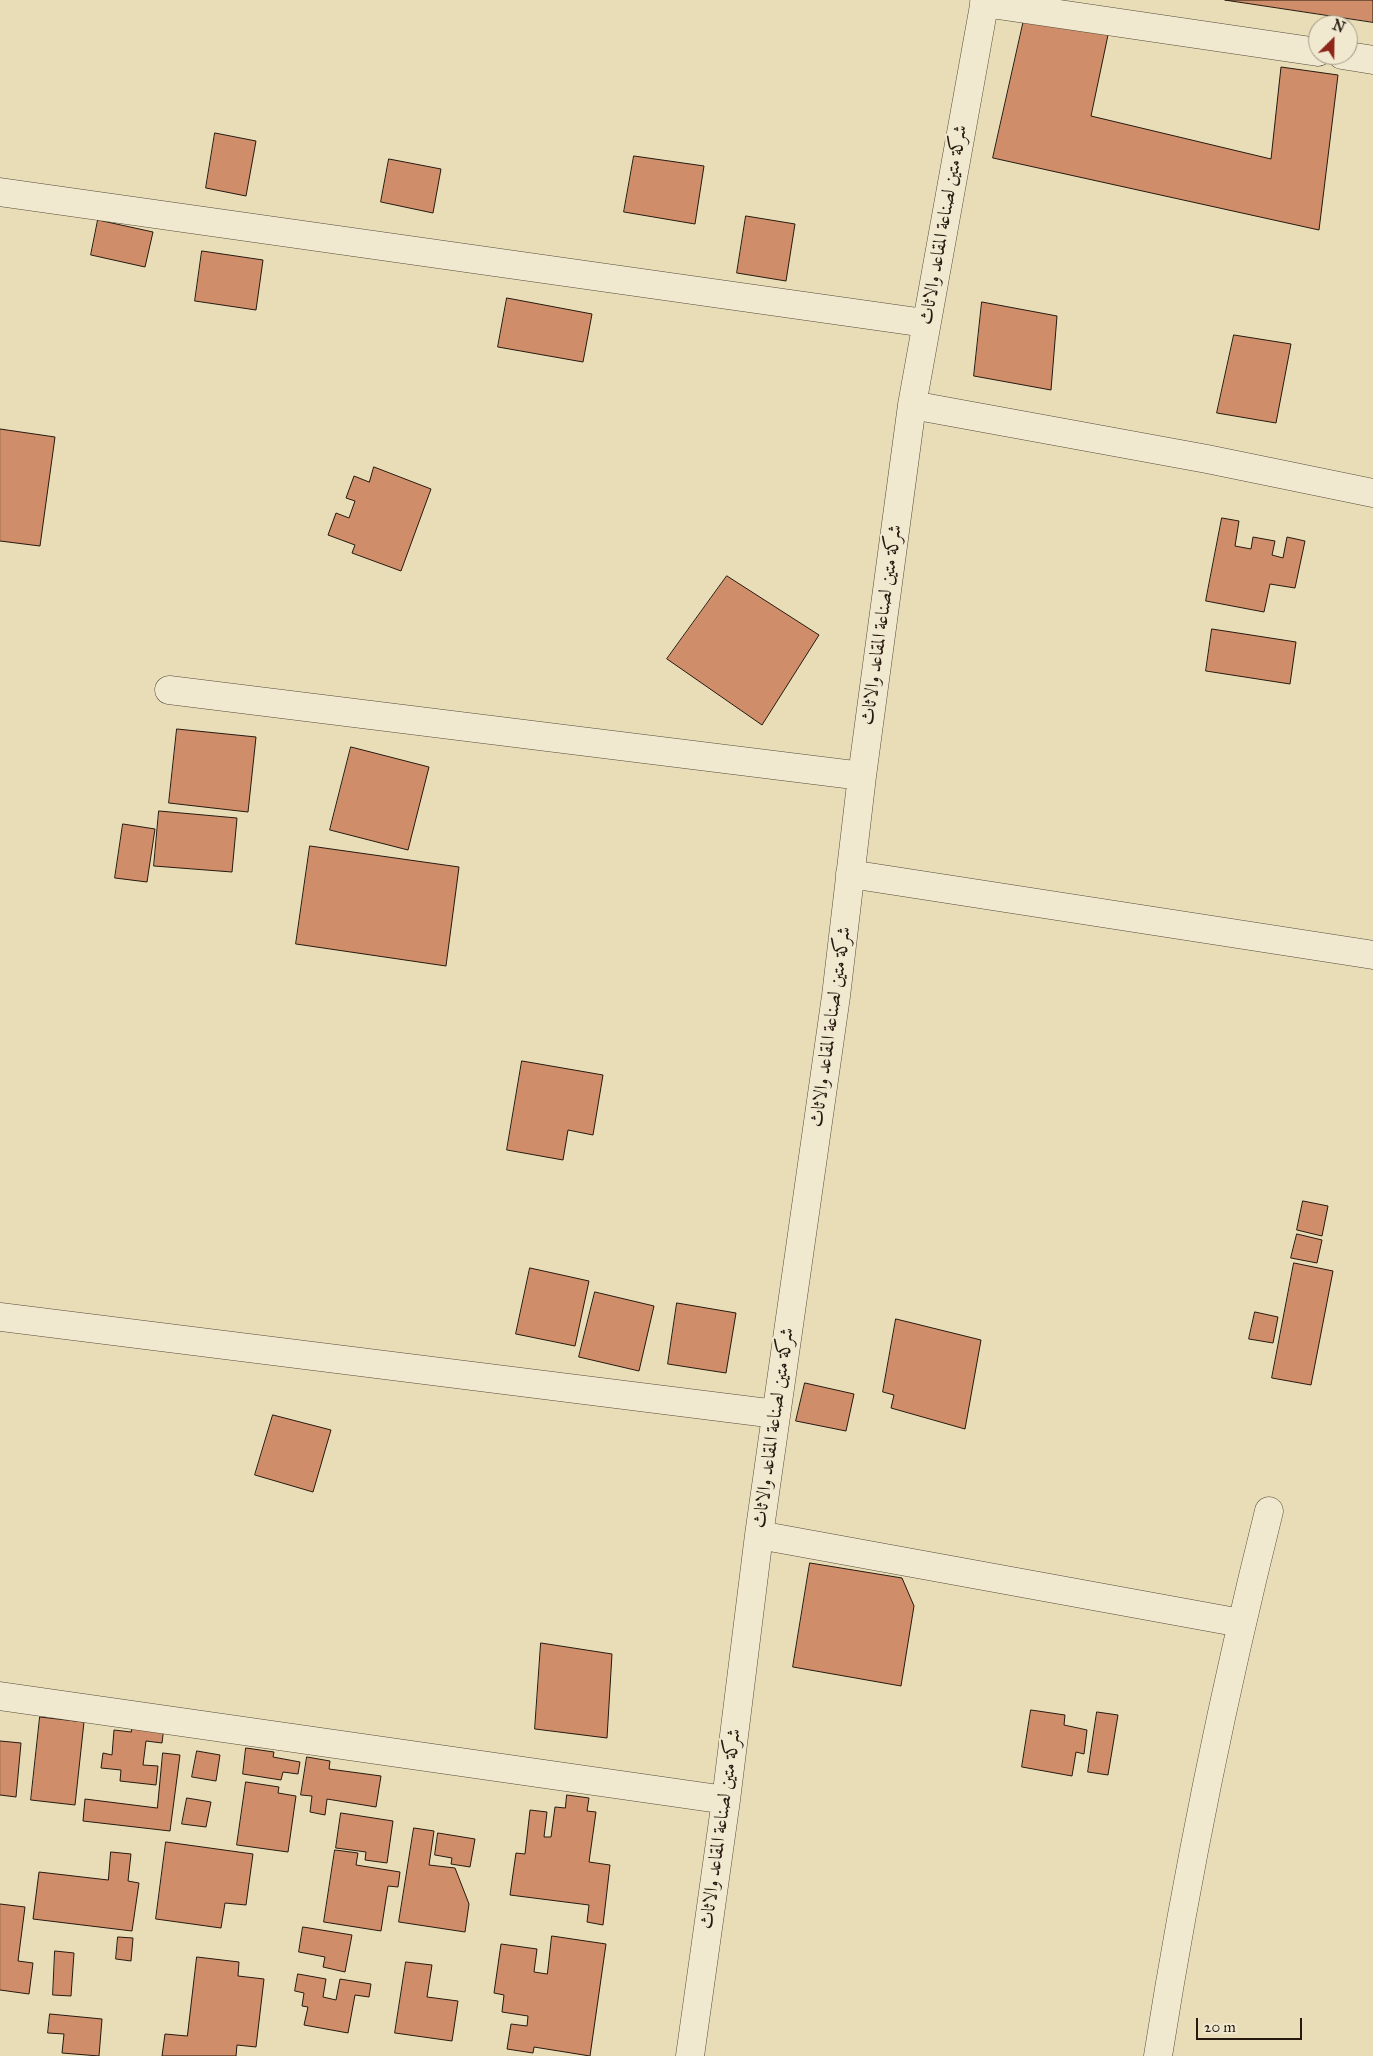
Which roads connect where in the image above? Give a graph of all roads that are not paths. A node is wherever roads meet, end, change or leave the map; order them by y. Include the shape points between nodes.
1 (985, 2) edge
2 (1308, 50) edge
3 (1358, 58) edge
4 (1373, 60) edge
5 (0, 192) edge
6 (926, 323) junction
7 (912, 404) junction
8 (1373, 493) edge
9 (169, 690) dead end
10 (862, 776) junction
11 (850, 874) junction
12 (1373, 955) edge
13 (0, 1317) edge
14 (776, 1414) junction
15 (1269, 1511) dead end
16 (759, 1535) junction
17 (1241, 1623) junction
18 (0, 1696) edge
19 (726, 1800) junction
20 (690, 2056) edge
21 (1158, 2056) edge

1 - 2 street
1 - 6 street, شركة متين لصناعة المقاعد والاثاث
3 - 4 street
5 - 6 street
6 - 7 street, شركة متين لصناعة المقاعد والاثاث
7 - 8 street
7 - 10 street, شركة متين لصناعة المقاعد والاثاث
9 - 10 street
10 - 11 street, شركة متين لصناعة المقاعد والاثاث
11 - 12 street
11 - 14 street, شركة متين لصناعة المقاعد والاثاث via 836,996
13 - 14 street
14 - 16 street, شركة متين لصناعة المقاعد والاثاث
15 - 17 street
16 - 17 street
16 - 19 street, شركة متين لصناعة المقاعد والاثاث
17 - 21 street via 1176,1939
18 - 19 street
19 - 20 street, شركة متين لصناعة المقاعد والاثاث

